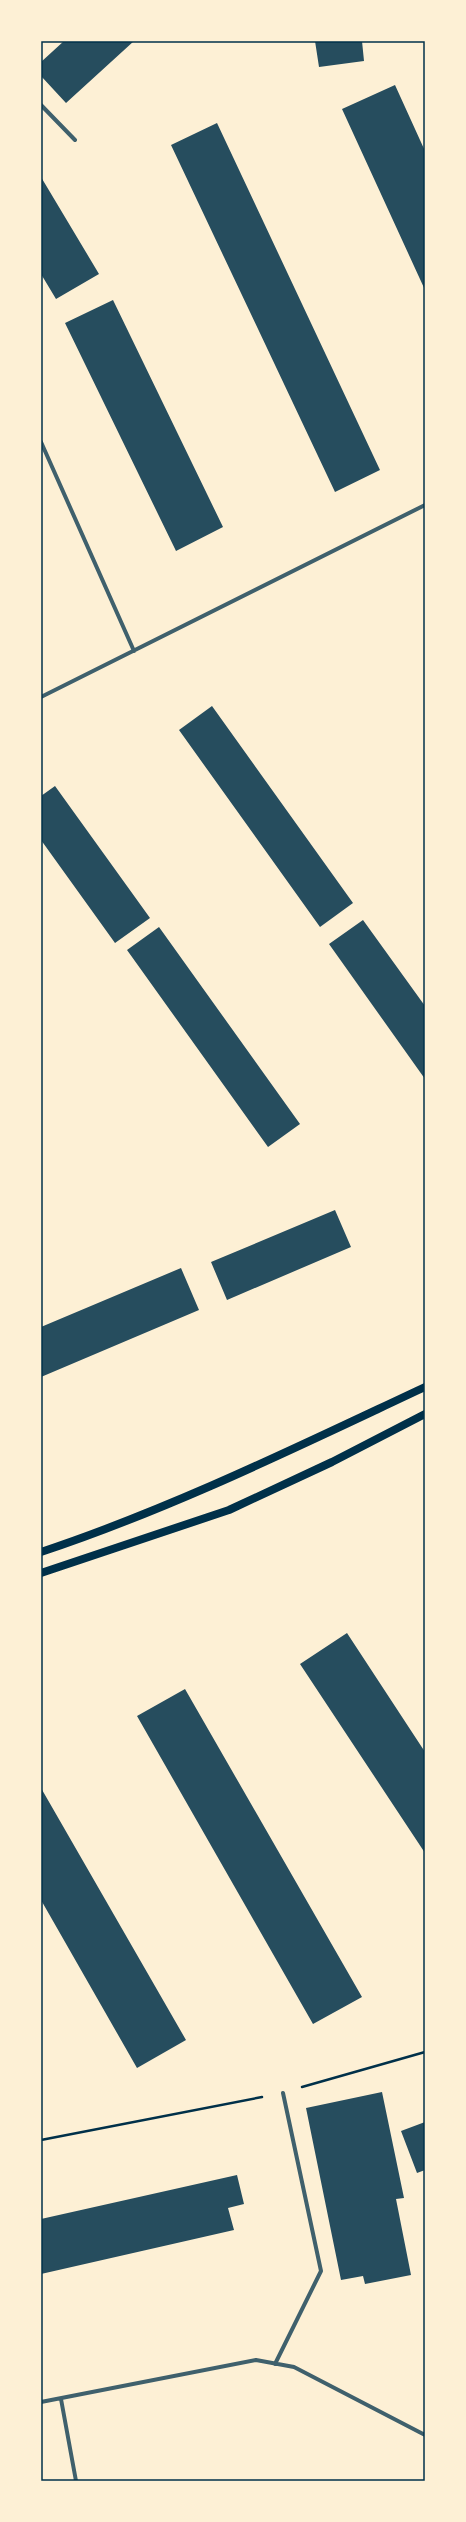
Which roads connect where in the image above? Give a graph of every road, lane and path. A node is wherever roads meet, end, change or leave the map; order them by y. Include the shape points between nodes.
1 (41, 105) edge
2 (75, 140) dead end
3 (41, 442) edge
4 (425, 506) edge
5 (134, 651) junction
6 (41, 697) edge
7 (425, 1387) edge
8 (425, 1414) edge
9 (41, 1552) edge
10 (41, 1573) edge
11 (425, 2052) edge
12 (283, 2093) junction
13 (41, 2140) edge
14 (275, 2364) junction
15 (61, 2399) junction
16 (41, 2402) edge
17 (425, 2435) edge
18 (76, 2481) edge

1 - 2 street
3 - 5 street
4 - 5 street
5 - 6 street
7 - 9 main road via 219,1482 92,1535
8 - 10 main road via 332,1462 229,1510
11 - 12 path
12 - 13 path
12 - 14 street via 321,2270
14 - 15 street via 256,2360
14 - 17 street via 294,2367
15 - 16 street
15 - 18 street

